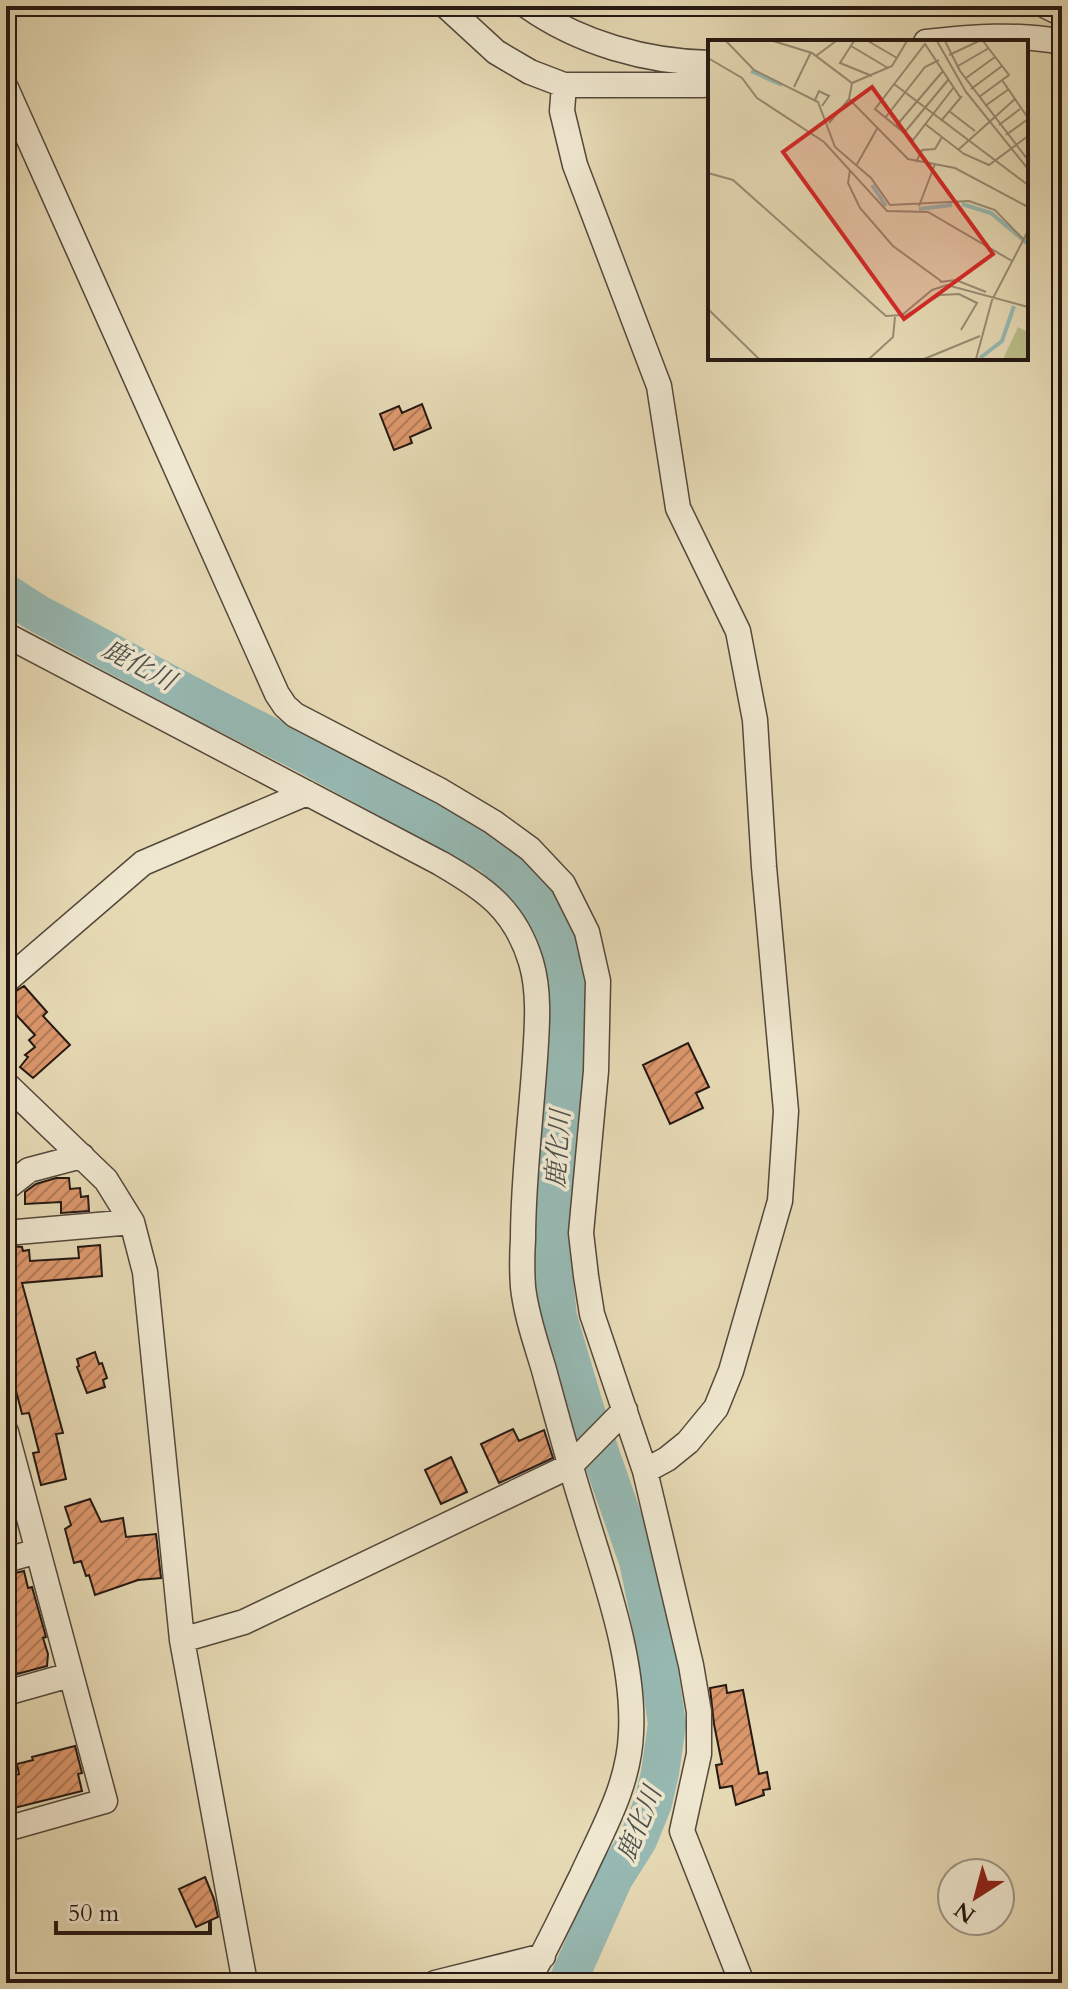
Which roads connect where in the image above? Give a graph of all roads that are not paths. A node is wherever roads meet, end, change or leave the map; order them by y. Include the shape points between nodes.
1 (446, 6) edge
2 (527, 6) edge
3 (1046, 6) edge
4 (1062, 14) edge
5 (949, 40) edge
6 (1062, 42) edge
7 (708, 63) edge
8 (708, 76) edge
9 (564, 85) junction
10 (6, 88) edge
11 (6, 635) edge
12 (307, 793) junction
13 (6, 981) edge
14 (6, 1084) edge
15 (82, 1156) junction
16 (6, 1188) edge
17 (132, 1222) junction
18 (17, 1232) dead end
19 (622, 1414) junction
20 (8, 1445) edge
21 (570, 1466) junction
22 (645, 1471) junction
23 (38, 1551) junction
24 (6, 1560) edge
25 (182, 1640) junction
26 (70, 1675) junction
27 (6, 1693) edge
28 (6, 1829) edge
29 (543, 1956) junction
30 (245, 1983) edge
31 (435, 1983) edge
32 (527, 1983) edge
33 (742, 1983) edge

1 - 9 street via 496,52
2 - 7 street via 572,33 606,45 655,58
3 - 4 street
5 - 6 street via 1023,36
8 - 9 street via 703,85
9 - 22 street via 562,111 575,165 659,386 678,508 738,631 755,720 786,1111 780,1201 731,1371 716,1408 688,1442
10 - 19 street via 285,706 441,791 530,849 563,884 587,932 598,981 596,1071 581,1233 592,1314
11 - 12 street
12 - 13 street via 143,863
12 - 21 street via 476,884 516,926 531,962 536,1034 523,1191 523,1286
14 - 15 street
15 - 16 street via 29,1170
15 - 17 street via 106,1180
17 - 18 street
17 - 25 street via 145,1272
19 - 21 street
19 - 22 street
20 - 23 street
21 - 25 street via 244,1622
21 - 29 street via 622,1647 631,1732 616,1801
22 - 33 street via 699,1712 699,1754 682,1831
23 - 24 street
23 - 26 street
25 - 30 street
26 - 27 street
26 - 28 street via 105,1801
29 - 31 street
29 - 32 street

